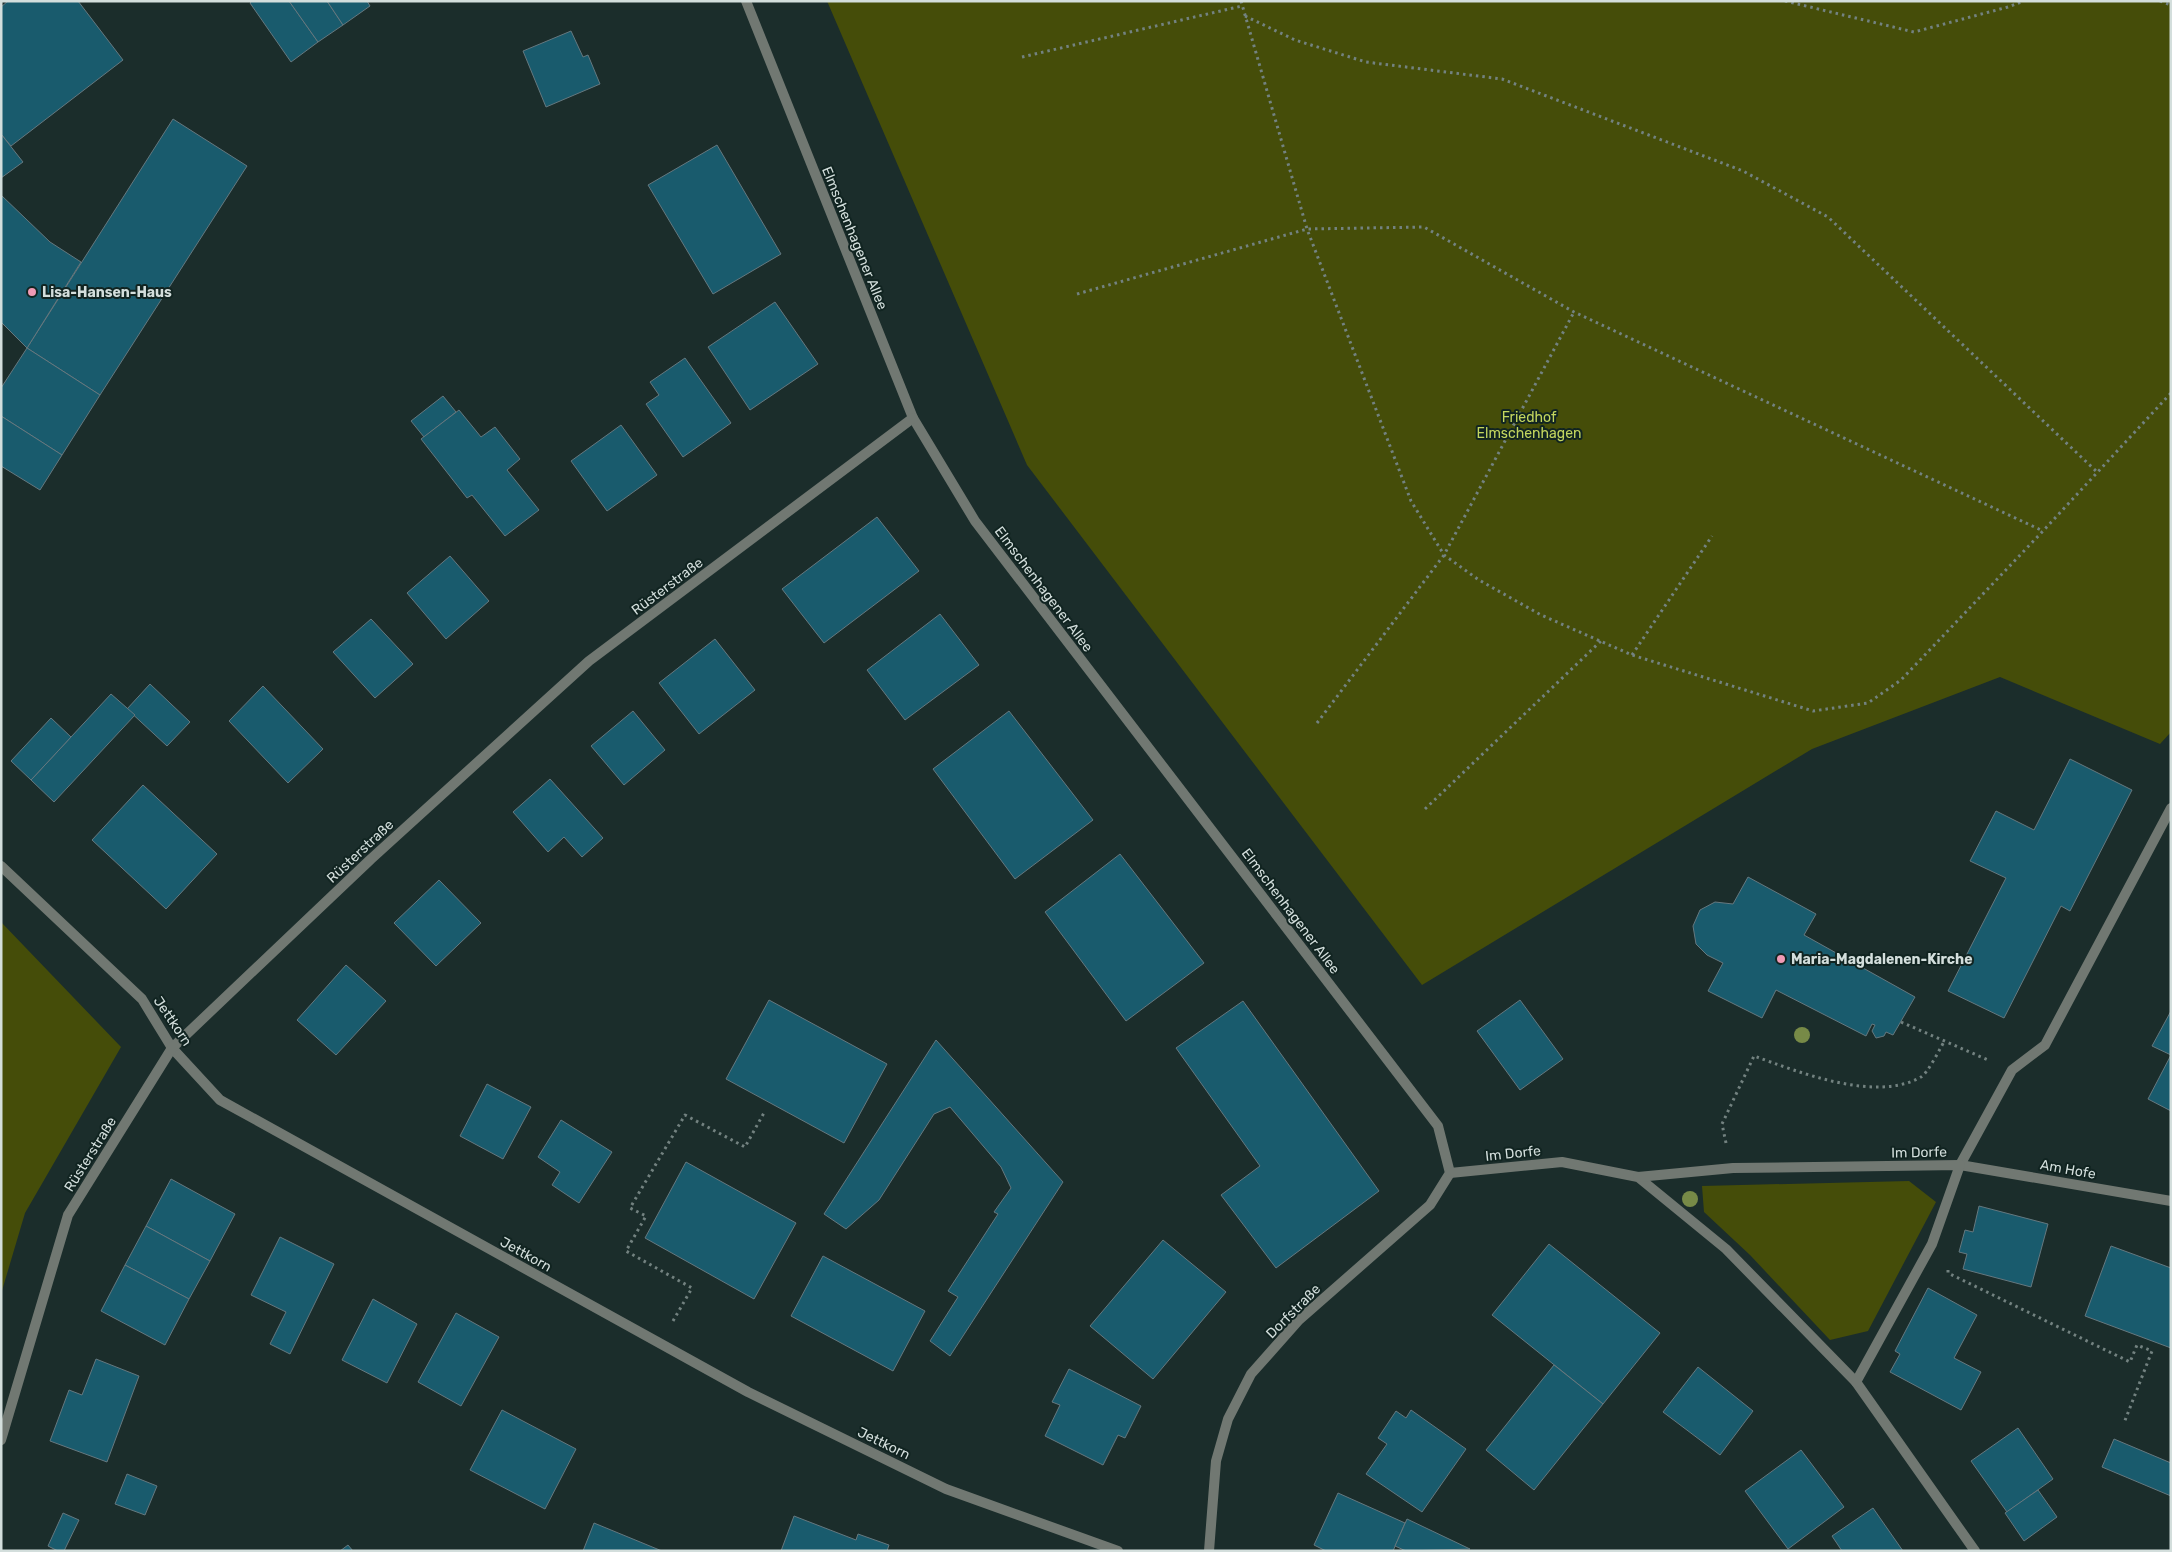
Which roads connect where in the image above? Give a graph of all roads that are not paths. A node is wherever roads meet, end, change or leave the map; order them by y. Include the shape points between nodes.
1 (746, 1) edge
2 (913, 418) junction
3 (2171, 808) edge
4 (1, 866) edge
5 (172, 1048) junction
6 (1960, 1165) junction
7 (1450, 1173) junction
8 (1638, 1177) junction
9 (2171, 1201) edge
10 (1856, 1382) junction
11 (1, 1440) edge
12 (1118, 1551) edge
13 (1209, 1551) edge
14 (1975, 1551) edge

1 - 2 street, Elmschenhagener Allee
2 - 5 street, Rüsterstraße via 589,661 371,859
2 - 7 street, Elmschenhagener Allee via 975,521 1438,1126
3 - 6 street via 2045,1045 2012,1070
4 - 5 street, Jettkorn via 142,999
5 - 11 street, Rüsterstraße via 68,1215
5 - 12 street, Jettkorn via 220,1100 748,1392 946,1489
6 - 8 street, Im Dorfe via 1733,1168
6 - 9 street, Am Hofe
6 - 10 street, Im Dorfe via 1932,1244
7 - 8 street, Im Dorfe via 1562,1162
7 - 13 street, Dorfstraße via 1430,1205 1299,1320 1251,1374 1228,1419 1216,1461
8 - 10 street, Im Dorfe via 1726,1248
10 - 14 street, Im Dorfe

